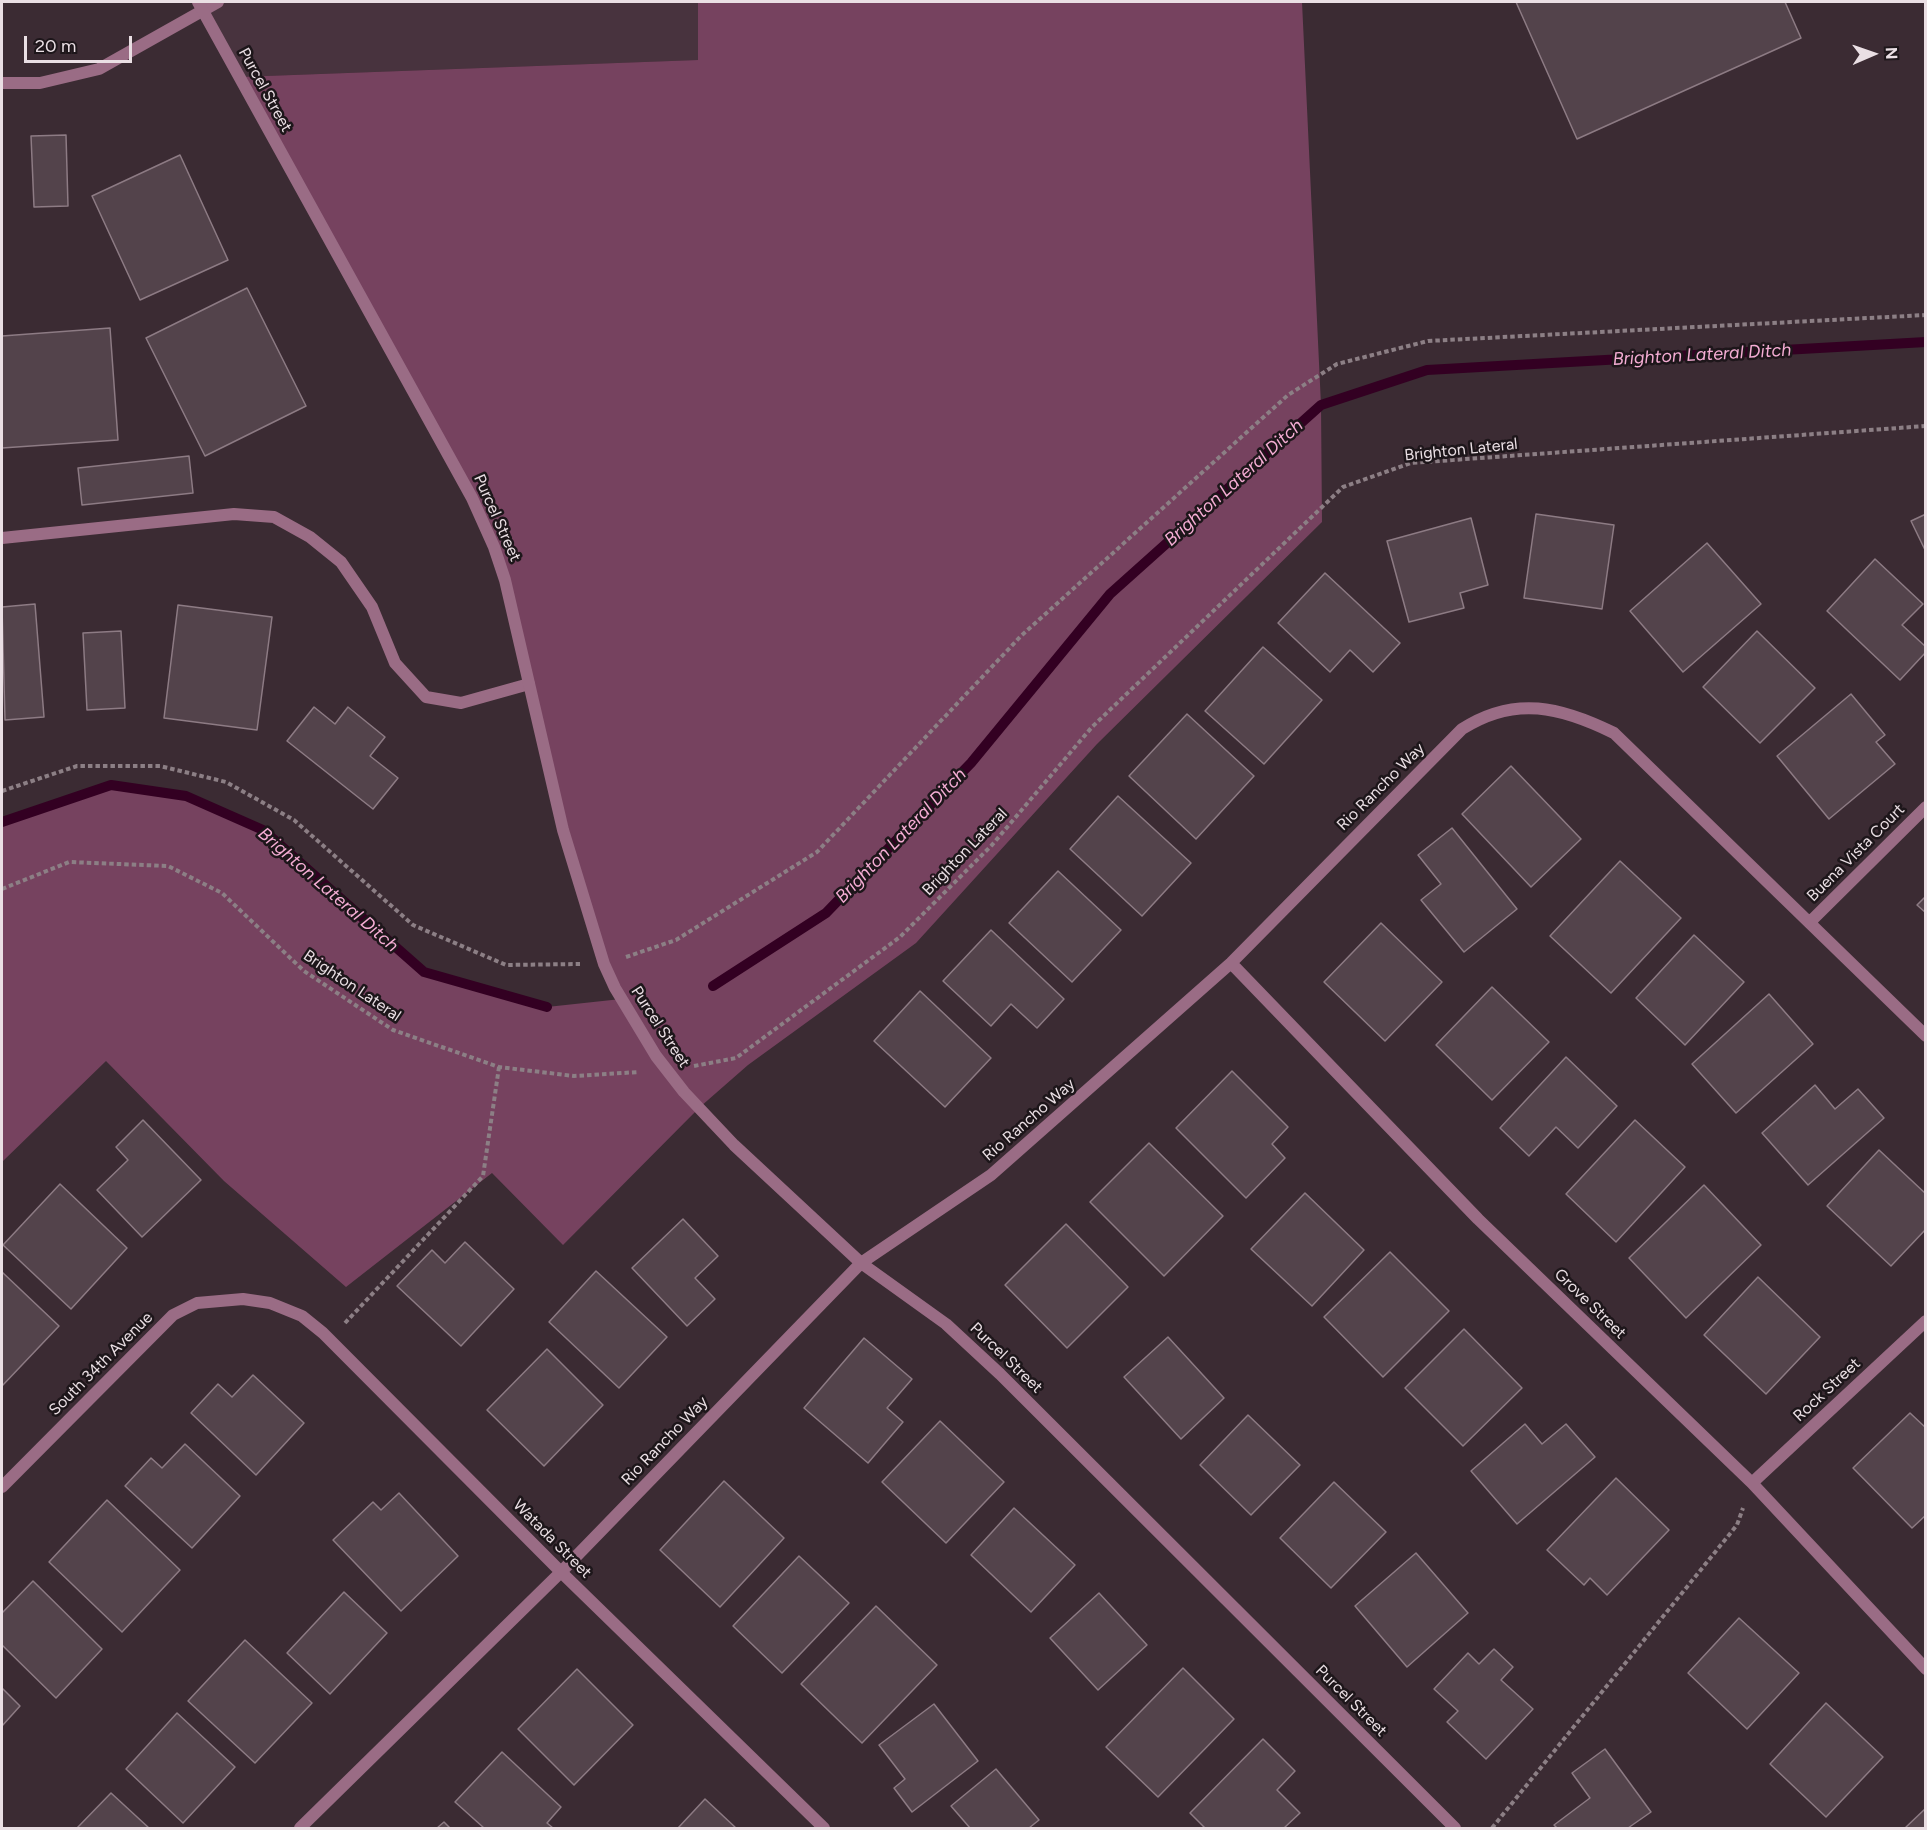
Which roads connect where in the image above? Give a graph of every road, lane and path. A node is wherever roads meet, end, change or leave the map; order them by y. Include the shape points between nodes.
1 (218, 2) edge
2 (200, 6) edge
3 (2, 83) edge
4 (1926, 315) edge
5 (1926, 426) edge
6 (2, 538) edge
7 (529, 684) junction
8 (2, 791) edge
9 (1926, 807) edge
10 (2, 889) edge
11 (1810, 922) junction
12 (1231, 963) junction
13 (604, 964) junction
14 (1926, 1036) edge
15 (499, 1067) junction
16 (668, 1071) junction
17 (861, 1263) junction
18 (243, 1299) joint
19 (1926, 1321) edge
20 (330, 1339) junction
21 (1752, 1483) junction
22 (2, 1487) edge
23 (561, 1572) junction
24 (1926, 1669) edge
25 (300, 1828) edge
26 (824, 1828) edge
27 (1455, 1828) edge
28 (1492, 1828) edge

1 - 2 street
2 - 3 street via 99,69 40,82
2 - 7 street, Purcel Street via 472,498 495,547
4 - 13 path via 1428,341 1337,364 1288,394 1021,636 817,852 676,940
5 - 16 path, Brighton Lateral via 1411,464 1343,487 1092,727 992,845 900,937 736,1058
6 - 7 street via 234,514 273,517 310,537 341,562 372,607 395,663 426,697 461,703
7 - 13 street, Purcel Street via 563,830
8 - 13 path via 77,766 160,766 225,782 294,820 413,925 506,965
9 - 11 street, Buena Vista Court
10 - 15 path, Brighton Lateral via 69,862 168,866 222,893 304,971 393,1030
11 - 12 street, Rio Rancho Way via 1614,733 1564,712 1540,707 1482,716 1462,729
11 - 14 street
12 - 17 street, Rio Rancho Way via 991,1175
12 - 21 street, Grove Street via 1478,1219
13 - 16 street, Purcel Street via 621,999
15 - 16 path, Brighton Lateral via 574,1076
15 - 20 path via 483,1176
16 - 17 street, Purcel Street via 734,1145
17 - 23 street, Rio Rancho Way
17 - 27 street, Purcel Street via 946,1324 1000,1374
18 - 20 street, Watada Street via 270,1302 302,1316
18 - 22 street, South 34th Avenue via 197,1303 173,1315
19 - 21 street, Rock Street
20 - 23 street, Watada Street
21 - 24 street, Grove Street
21 - 28 path via 1737,1525
23 - 25 street, Rio Rancho Way
23 - 26 street, Watada Street

